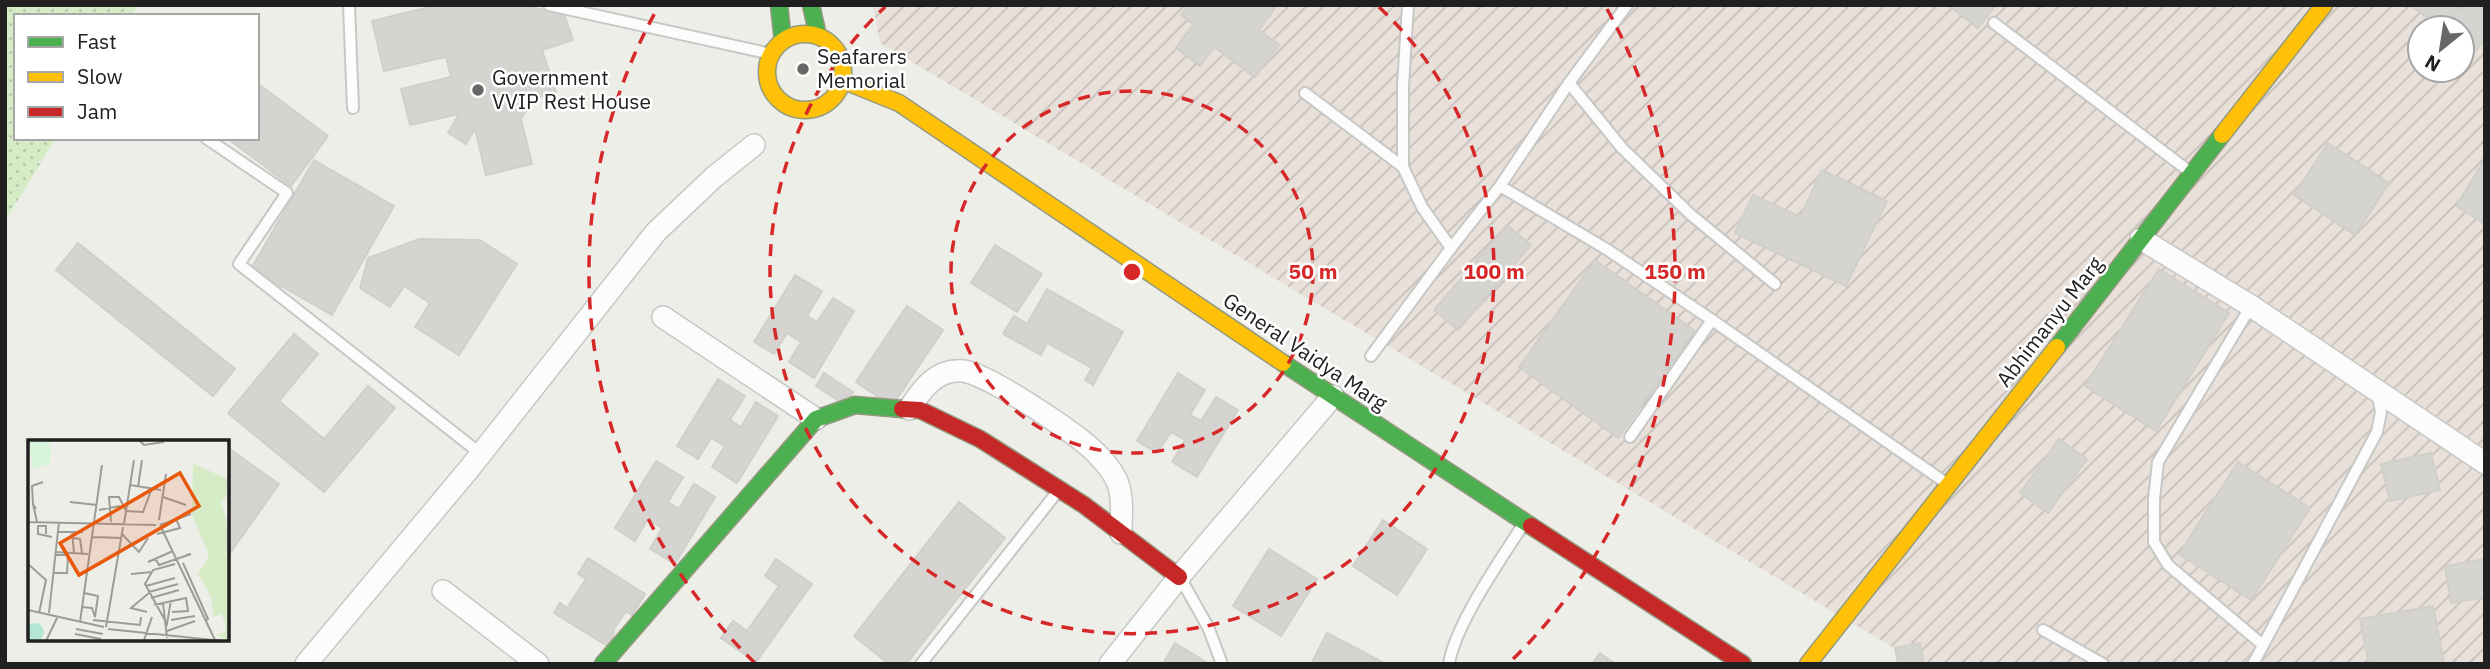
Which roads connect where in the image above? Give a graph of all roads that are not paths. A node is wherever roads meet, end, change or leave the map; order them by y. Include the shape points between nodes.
1 (349, 5) edge
2 (549, 5) edge
3 (779, 5) edge
4 (811, 5) edge
5 (1408, 5) edge
6 (1627, 5) edge
7 (2324, 5) edge
8 (1994, 23) dead end
9 (818, 37) junction
10 (783, 41) junction
11 (771, 54) junction
12 (842, 80) junction
13 (1569, 83) junction
14 (1305, 93) dead end
15 (353, 108) dead end
16 (209, 140) edge
17 (754, 145) dead end
18 (1403, 167) junction
19 (2193, 174) junction
20 (1500, 186) junction
21 (2141, 239) junction
22 (1451, 248) junction
23 (1775, 284) dead end
24 (2251, 306) junction
25 (663, 317) dead end
26 (1712, 320) junction
27 (1371, 356) dead end
28 (2376, 389) junction
29 (1333, 396) junction
30 (909, 409) junction
31 (816, 419) junction
32 (1630, 437) dead end
33 (481, 454) junction
34 (2485, 463) edge
35 (1948, 485) junction
36 (1059, 489) junction
37 (1524, 523) junction
38 (1121, 533) junction
39 (1179, 577) junction
40 (443, 591) dead end
41 (2043, 630) dead end
42 (2263, 645) junction
43 (306, 664) edge
44 (538, 664) edge
45 (603, 664) edge
46 (921, 664) edge
47 (1110, 664) edge
48 (1222, 664) edge
49 (1449, 664) edge
50 (1743, 664) edge
51 (1808, 664) edge
52 (2103, 664) edge
53 (2253, 664) edge

1 - 15 lane
2 - 11 lane
3 - 10 street
4 - 9 street
5 - 18 lane
6 - 13 lane
7 - 19 street, Abhimanyu Marg
8 - 19 lane
9 - 10 street via 796,35
9 - 12 street via 841,59
10 - 11 street
11 - 12 street via 769,85 782,103 792,108 823,106
12 - 29 street, General Vaidya Marg via 899,103
13 - 20 lane
13 - 23 lane via 1632,158 1690,214
14 - 18 lane
16 - 33 lane via 287,194 239,264
17 - 33 street via 656,232
18 - 22 lane via 1422,207
19 - 21 street, Abhimanyu Marg
20 - 22 lane
20 - 26 lane via 1608,250
21 - 24 street
21 - 35 street, Abhimanyu Marg
22 - 27 lane
24 - 28 street
24 - 42 lane via 2158,463 2154,542 2168,565
25 - 31 street
26 - 32 lane
26 - 35 lane
28 - 34 street
28 - 42 lane via 2381,412 2377,432
29 - 37 street, General Vaidya Marg
29 - 39 street
30 - 31 street via 855,405
30 - 36 street via 980,439
30 - 38 street via 931,379 947,373 964,371 992,382 1095,452 1115,478 1122,501
31 - 45 street
33 - 43 street
35 - 51 street, Abhimanyu Marg
36 - 38 street
36 - 46 lane
37 - 49 lane via 1464,623 1451,648
37 - 50 street, General Vaidya Marg
38 - 39 street
39 - 47 street
39 - 48 lane via 1208,627
40 - 44 street
41 - 52 lane
42 - 53 lane

